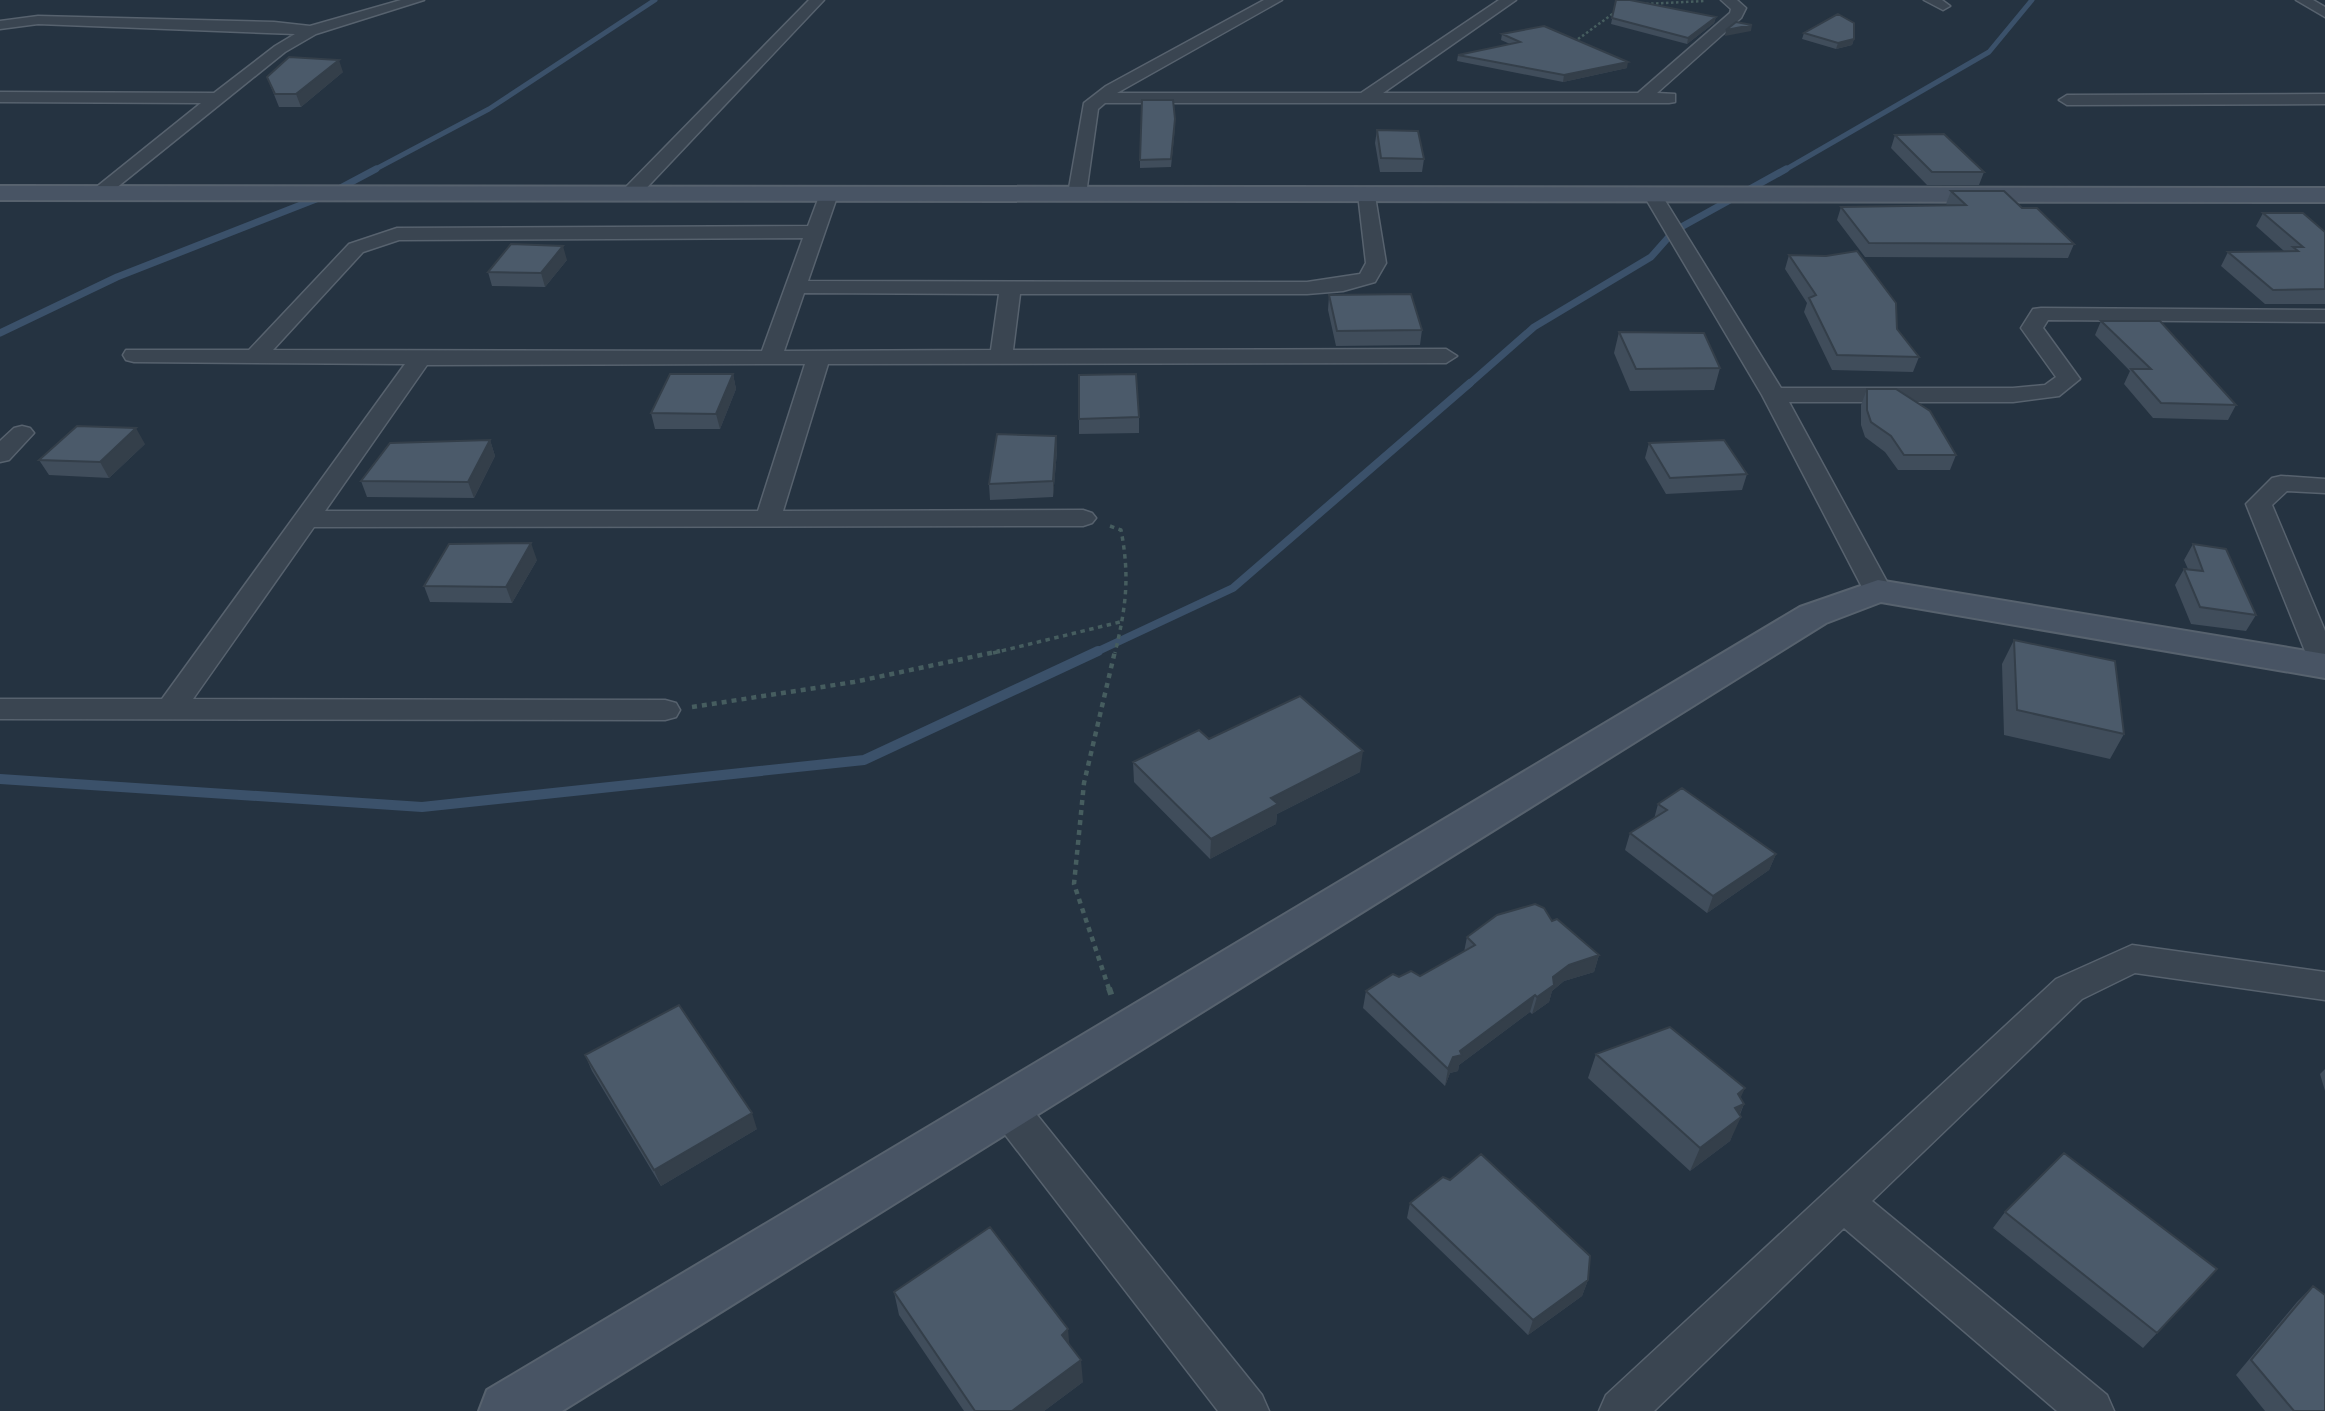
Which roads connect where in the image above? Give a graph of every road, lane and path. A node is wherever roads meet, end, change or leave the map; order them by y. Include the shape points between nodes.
1 (417, 0) edge
2 (817, 0) edge
3 (1275, 0) edge
4 (1509, 0) edge
5 (1712, 0) edge
6 (1728, 0) edge
7 (2303, 0) edge
8 (1636, 5) edge
9 (1624, 6) edge
10 (2325, 13) edge
11 (0, 25) edge
12 (311, 31) junction
13 (1564, 50) edge
14 (0, 97) edge
15 (218, 98) junction
16 (1099, 98) junction
17 (1365, 98) junction
18 (1642, 98) junction
19 (1669, 98) dead end
20 (2325, 99) edge
21 (2067, 100) dead end
22 (0, 193) edge
23 (98, 193) junction
24 (630, 194) junction
25 (829, 194) junction
26 (1077, 194) junction
27 (1367, 194) junction
28 (1652, 194) junction
29 (2325, 195) edge
30 (815, 232) junction
31 (795, 288) junction
32 (1010, 288) junction
33 (2325, 316) edge
34 (134, 355) dead end
35 (256, 356) junction
36 (771, 356) junction
37 (819, 356) junction
38 (1001, 356) junction
39 (1446, 356) dead end
40 (421, 358) junction
41 (1774, 396) junction
42 (22, 433) dead end
43 (0, 455) edge
44 (2325, 486) edge
45 (768, 518) junction
46 (1083, 518) joint
47 (307, 519) junction
48 (1878, 591) junction
49 (1120, 622) junction
50 (2325, 666) edge
51 (0, 709) edge
52 (170, 710) junction
53 (665, 710) joint
54 (2325, 986) edge
55 (1124, 1035) junction
56 (1007, 1107) junction
57 (1843, 1202) junction
58 (508, 1411) edge
59 (1246, 1411) edge
60 (1622, 1411) edge
61 (2091, 1411) edge

1 - 12 street
2 - 24 street
3 - 16 street
4 - 17 street
5 - 8 path
6 - 18 street via 1739,8 1736,15
7 - 10 street
9 - 13 path
11 - 12 street via 38,20
12 - 15 street via 280,49
14 - 15 street
15 - 23 street
16 - 17 street
16 - 26 street via 1090,107
17 - 18 street
18 - 19 street
20 - 21 street
22 - 23 street
23 - 24 street
24 - 25 street
25 - 26 street
25 - 30 street
26 - 27 street
27 - 28 street
27 - 32 street via 1376,263 1368,278 1343,285
28 - 29 street
28 - 41 street
30 - 31 street
30 - 35 street via 397,234 356,248
31 - 32 street
31 - 36 street
32 - 38 street
33 - 41 street via 2041,314 2032,328 2069,379 2051,391 2013,396
34 - 35 street
35 - 40 street
36 - 37 street
36 - 40 street
37 - 38 street
37 - 45 street
38 - 39 street
40 - 47 street
41 - 48 street
42 - 43 street
44 - 50 street via 2281,483 2259,504
45 - 46 street
45 - 47 street
46 - 49 path via 1121,530 1127,601
47 - 52 street
48 - 50 street
48 - 55 street via 1813,615
49 - 53 path via 957,662 783,696
49 - 55 path via 1084,783 1074,884
51 - 52 street
52 - 53 street
54 - 57 street via 2132,958 2068,989
55 - 56 street
56 - 58 street
56 - 59 street
57 - 60 street
57 - 61 street

